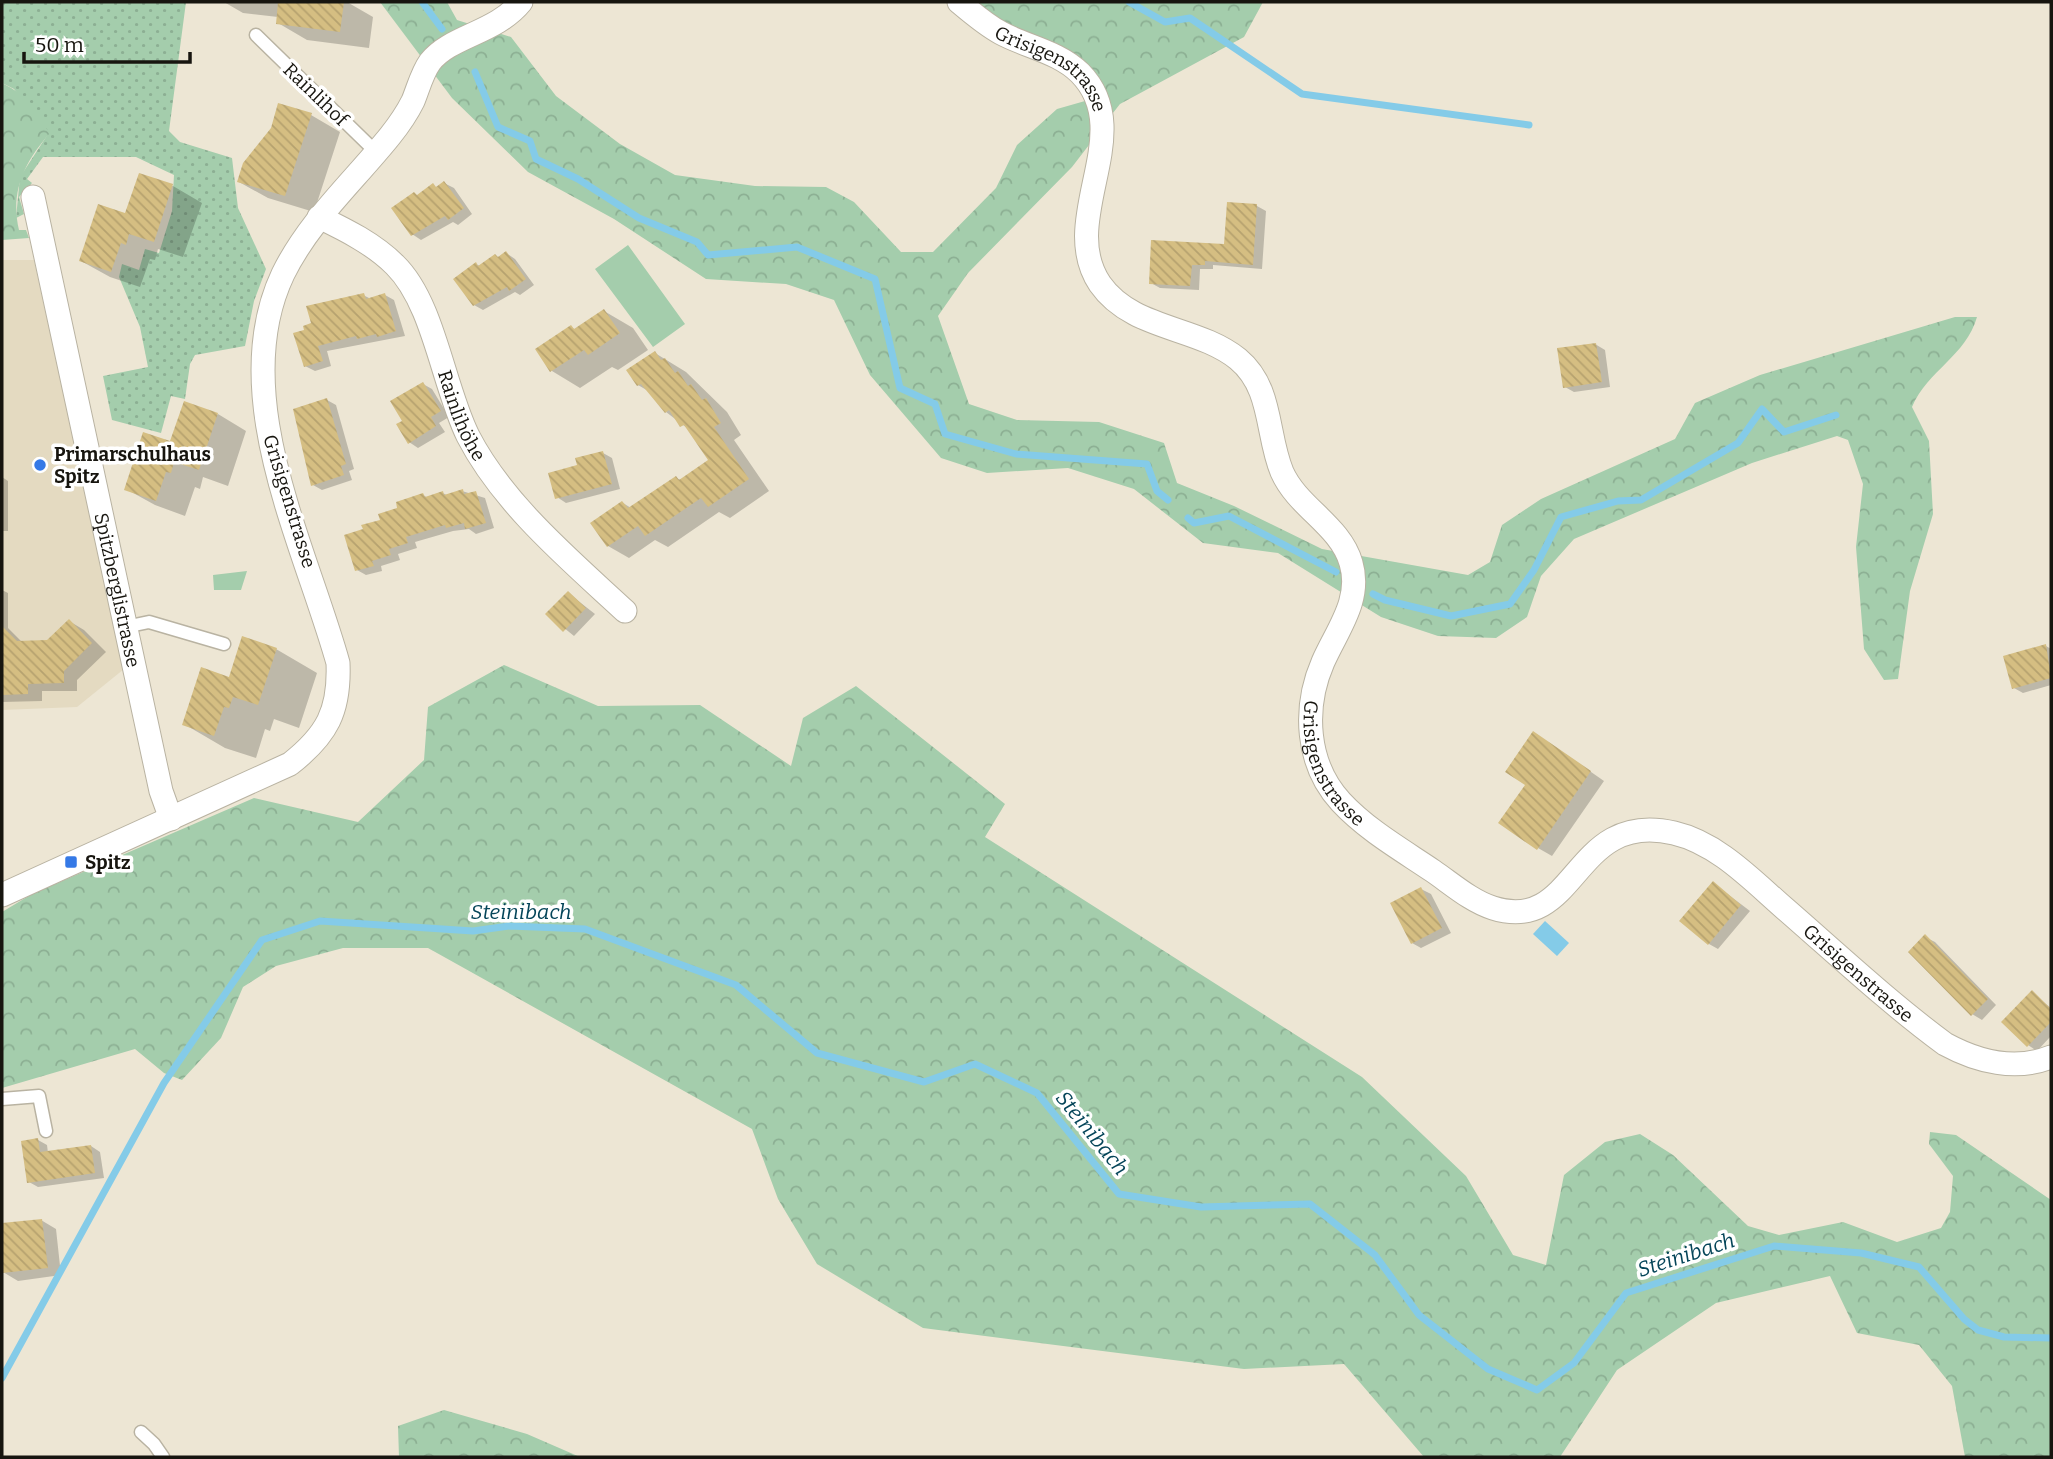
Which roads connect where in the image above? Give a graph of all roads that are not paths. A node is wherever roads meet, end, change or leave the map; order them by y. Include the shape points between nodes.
1 (521, 2) edge
2 (959, 2) edge
3 (256, 35) dead end
4 (376, 152) junction
5 (33, 197) dead end
6 (319, 217) junction
7 (625, 611) dead end
8 (125, 627) junction
9 (224, 644) dead end
10 (171, 819) junction
11 (2, 895) edge
12 (2051, 1057) edge
13 (2, 1099) edge
14 (46, 1131) dead end
15 (141, 1432) dead end
16 (163, 1457) edge

1 - 4 street, Grisigenstrasse via 490,29 443,51 429,63 411,104
2 - 12 street, Grisigenstrasse via 1004,35 1062,60 1089,85 1099,108 1102,132 1086,233 1094,274 1110,296 1130,311 1207,341 1246,367 1264,397 1288,483 1345,548 1353,569 1353,596 1317,678 1310,718 1316,761 1345,806 1469,896 1514,912 1548,902 1612,838 1646,831 1684,836 1730,862 1945,1044 2000,1063 2029,1064
3 - 4 lane, Rainlihof
4 - 6 street, Grisigenstrasse
5 - 8 street, Spitzberglistrasse
6 - 7 street, Rainlihöhe via 357,236 408,279 421,302 469,436 500,484
6 - 10 street, Grisigenstrasse via 283,274 266,326 262,363 273,458 338,663 333,712 318,740 290,764
8 - 9 lane via 149,622
8 - 10 street, Spitzberglistrasse
10 - 11 street, Grisigenstrasse
13 - 14 lane via 38,1096
15 - 16 lane

